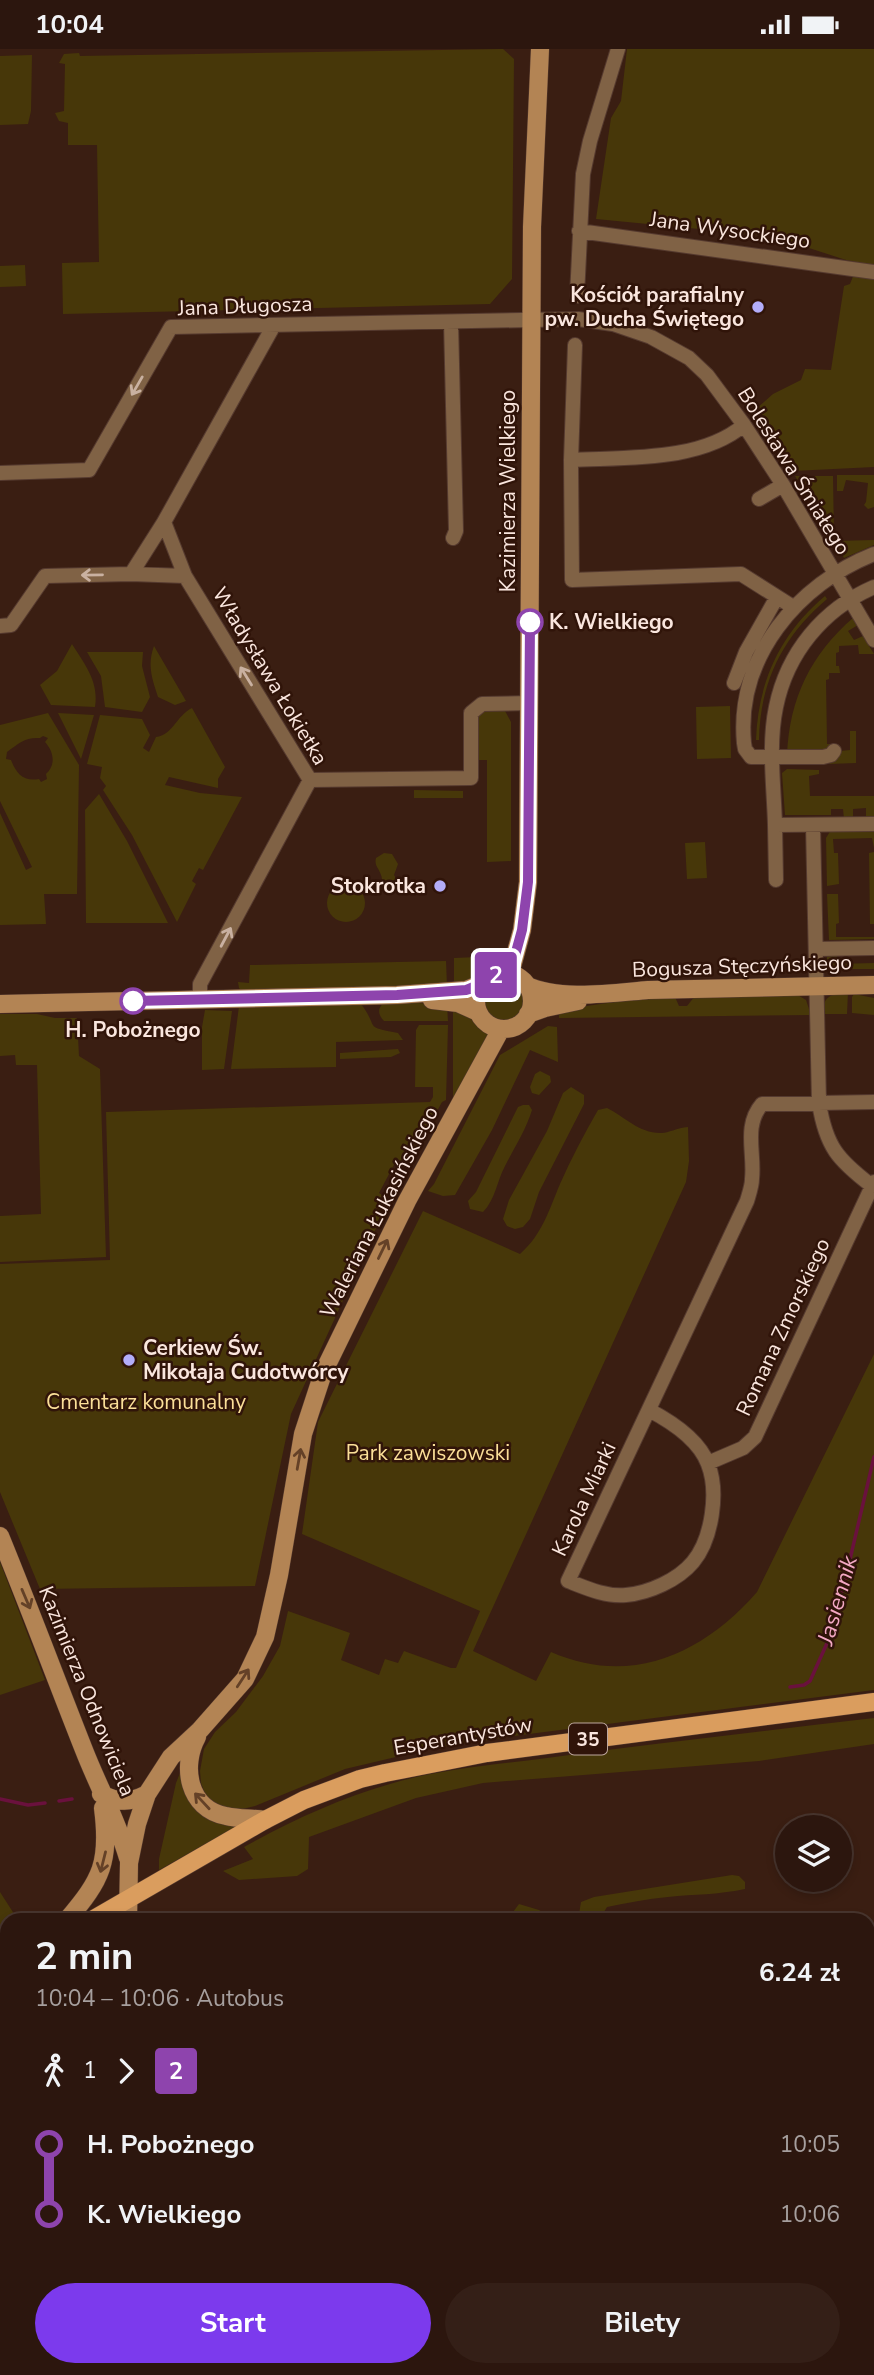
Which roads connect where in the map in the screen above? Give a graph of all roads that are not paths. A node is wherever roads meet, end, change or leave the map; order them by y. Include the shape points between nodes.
1 (540, 49) edge
2 (618, 49) edge
3 (579, 231) junction
4 (874, 272) edge
5 (577, 296) dead end
6 (531, 320) junction
7 (451, 322) junction
8 (274, 325) junction
9 (575, 345) dead end
10 (744, 425) junction
11 (571, 460) junction
12 (0, 473) edge
13 (783, 485) junction
14 (759, 499) dead end
15 (164, 522) junction
16 (453, 538) dead end
17 (874, 554) edge
18 (834, 573) junction
19 (131, 574) junction
20 (185, 576) junction
21 (874, 587) edge
22 (778, 597) junction
23 (849, 600) junction
24 (793, 607) junction
25 (0, 626) edge
26 (874, 640) edge
27 (734, 683) dead end
28 (530, 703) junction
29 (834, 751) dead end
30 (773, 758) junction
31 (310, 781) junction
32 (874, 824) edge
33 (775, 825) junction
34 (813, 825) junction
35 (776, 880) dead end
36 (874, 948) edge
37 (816, 949) junction
38 (510, 974) junction
39 (484, 983) junction
40 (526, 985) junction
41 (874, 985) edge
42 (817, 986) junction
43 (612, 993) junction
44 (397, 995) junction
45 (200, 999) junction
46 (0, 1004) edge
47 (478, 1012) junction
48 (528, 1014) junction
49 (501, 1029) junction
50 (874, 1102) edge
51 (819, 1103) junction
52 (873, 1184) edge
53 (649, 1410) junction
54 (708, 1463) junction
55 (0, 1536) edge
56 (874, 1702) edge
57 (200, 1730) junction
58 (102, 1794) junction
59 (147, 1794) junction
60 (265, 1820) junction
61 (129, 1863) junction
62 (128, 1901) junction
63 (73, 1913) edge
64 (105, 1913) edge
65 (128, 1913) edge

1 - 6 street, Kazimierza Wielkiego
2 - 3 street via 590,141
3 - 4 street, Jana Wysockiego
3 - 5 street
6 - 7 street, Jana Długosza
6 - 10 street, Bolesława Śmiałego via 597,321 651,337 707,375
6 - 28 street, Kazimierza Wielkiego
7 - 8 street, Jana Długosza
7 - 16 street
8 -> 12 street, Jana Długosza via 171,327 89,470
8 - 15 street
9 - 11 street
10 - 11 street via 696,450
10 - 13 street, Bolesława Śmiałego
11 - 22 street via 572,580 741,574
13 - 14 street
13 - 18 street, Bolesława Śmiałego
15 - 19 street
15 - 20 street, Władysława Łokietka
17 - 18 street
18 - 23 street, Bolesława Śmiałego
18 - 24 street
19 - 20 street
19 -> 25 street via 45,576 11,625
31 -> 20 street, Władysława Łokietka
21 - 23 street
22 - 24 street
22 - 27 street
23 - 26 street, Bolesława Śmiałego
23 - 30 street via 824,619 791,663 775,709
24 - 30 street via 764,649 744,711 746,752 756,759
28 - 31 street via 482,704 471,713 471,778
28 - 38 street, Kazimierza Wielkiego via 528,882
29 - 30 street via 828,757
30 - 33 street
45 -> 31 street, Władysława Łokietka via 200,984
32 - 34 street
33 - 34 street
33 - 35 street
34 - 37 street, Romana Zmorskiego
36 - 37 street
37 - 42 street, Romana Zmorskiego
38 - 39 street via 495,975
38 - 40 street
39 - 44 street via 466,990
39 - 47 street via 477,995
40 - 43 street, Bogusza Stęczyńskiego via 544,992
40 - 48 street via 531,997
41 - 42 street, Bogusza Stęczyńskiego
42 - 43 street, Bogusza Stęczyńskiego
42 - 51 street, Romana Zmorskiego
43 - 48 street, Bogusza Stęczyńskiego
44 - 45 street
44 - 47 street via 458,1003
45 - 46 street
47 - 49 street via 486,1023
48 - 49 street via 514,1027
57 -> 49 street, Waleriana Łukasińskiego via 245,1679 265,1637 303,1434 323,1373 407,1201
50 - 51 street
51 - 52 street, Romana Zmorskiego via 825,1135 844,1164
51 - 53 street, Karola Miarki via 762,1104 753,1114 752,1180 747,1201
52 - 54 street, Romana Zmorskiego via 755,1437 743,1448
53 - 54 street, Karola Miarki via 687,1435
53 - 54 street, Karola Miarki via 568,1581 589,1590 626,1595 671,1581 693,1562 708,1531 713,1514
55 -> 58 street, Kazimierza Odnowiciela
56 - 60 main road, Esperantystów / 35 via 450,1759 360,1779
57 - 59 street, Waleriana Łukasińskiego via 171,1757
60 -> 57 street, Waleriana Łukasińskiego via 226,1816 202,1804 189,1780 188,1762
58 - 59 street via 120,1803
58 - 61 street, Kazimierza Odnowiciela
58 -> 63 street via 104,1864
59 - 61 street, Waleriana Łukasińskiego
60 - 62 main road, Esperantystów / 35
61 - 62 street, Waleriana Łukasińskiego
62 - 64 main road, Esperantystów / 35
62 - 65 street, Waleriana Łukasińskiego

